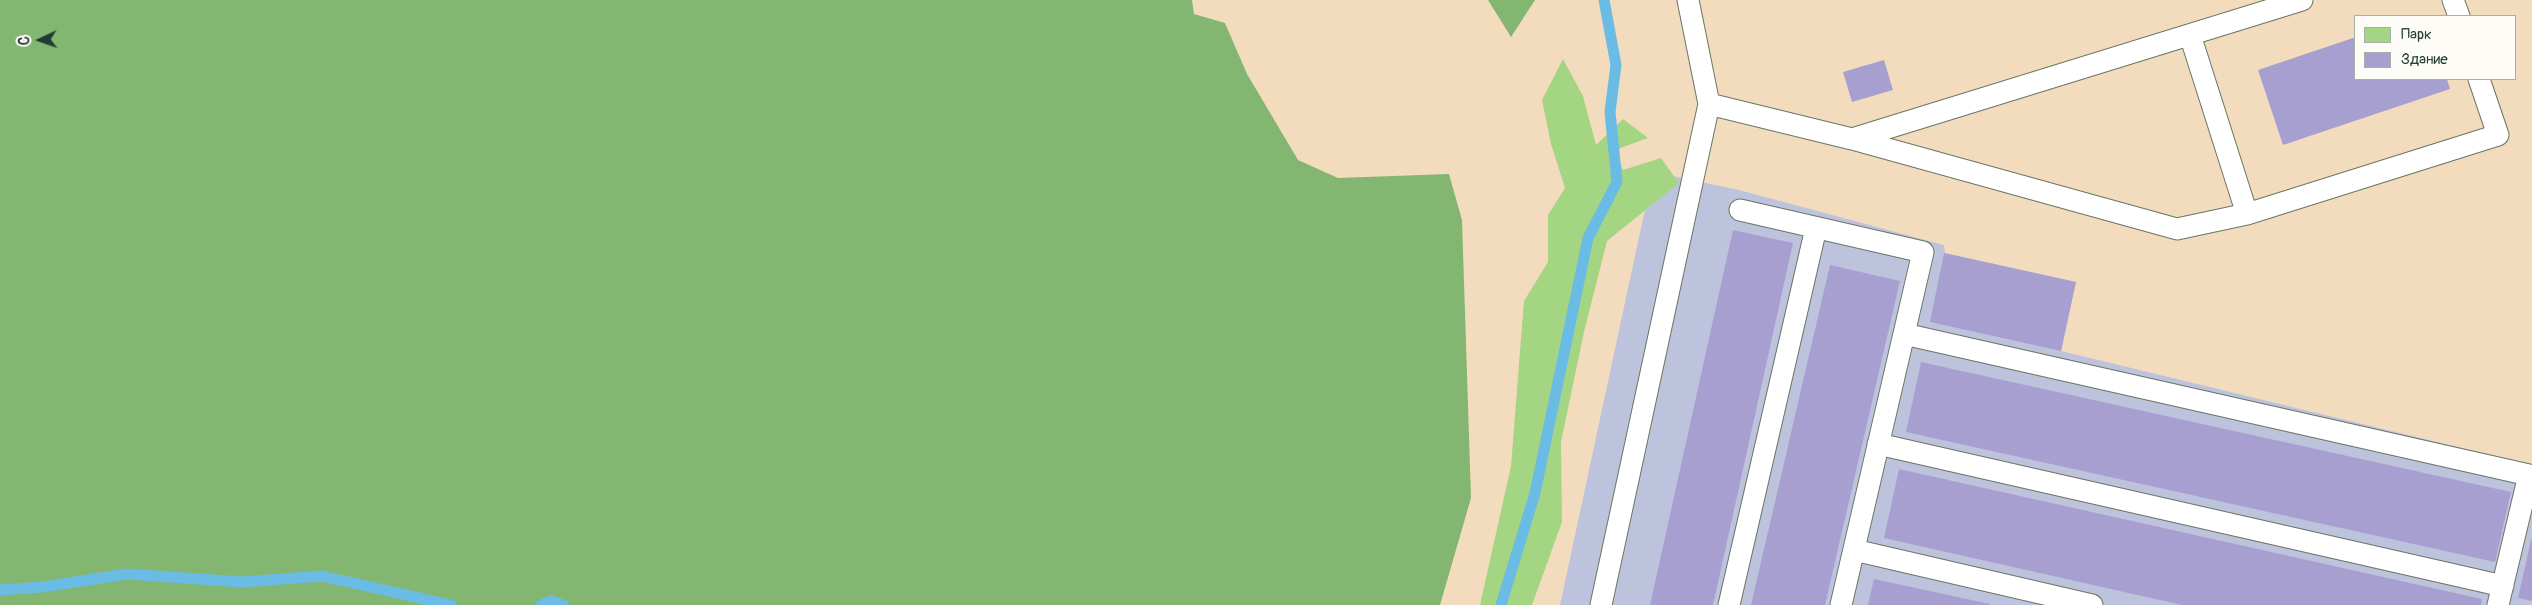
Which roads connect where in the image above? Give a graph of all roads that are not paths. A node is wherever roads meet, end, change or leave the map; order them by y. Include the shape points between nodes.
1 (1688, 0) edge
2 (2302, 0) edge
3 (2453, 0) edge
4 (2459, 15) edge
5 (2190, 35) junction
6 (2479, 80) edge
7 (1709, 104) junction
8 (1852, 139) junction
9 (1740, 210) dead end
10 (2247, 214) junction
11 (1816, 228) junction
12 (1904, 334) junction
13 (1878, 444) junction
14 (1854, 550) junction
15 (2500, 595) edge
16 (1601, 605) edge
17 (1729, 605) edge
18 (1841, 605) edge
19 (2092, 605) edge

1 - 7 lane
2 - 5 lane
3 - 4 lane
5 - 8 lane
5 - 10 lane
6 - 10 lane via 2498,135
7 - 8 lane
7 - 16 lane
8 - 10 lane via 2177,229
9 - 11 lane
11 - 12 lane via 1923,252
11 - 17 lane
12 - 13 lane
12 - 15 lane via 2529,475
13 - 14 lane
13 - 15 lane
14 - 18 lane
14 - 19 lane

